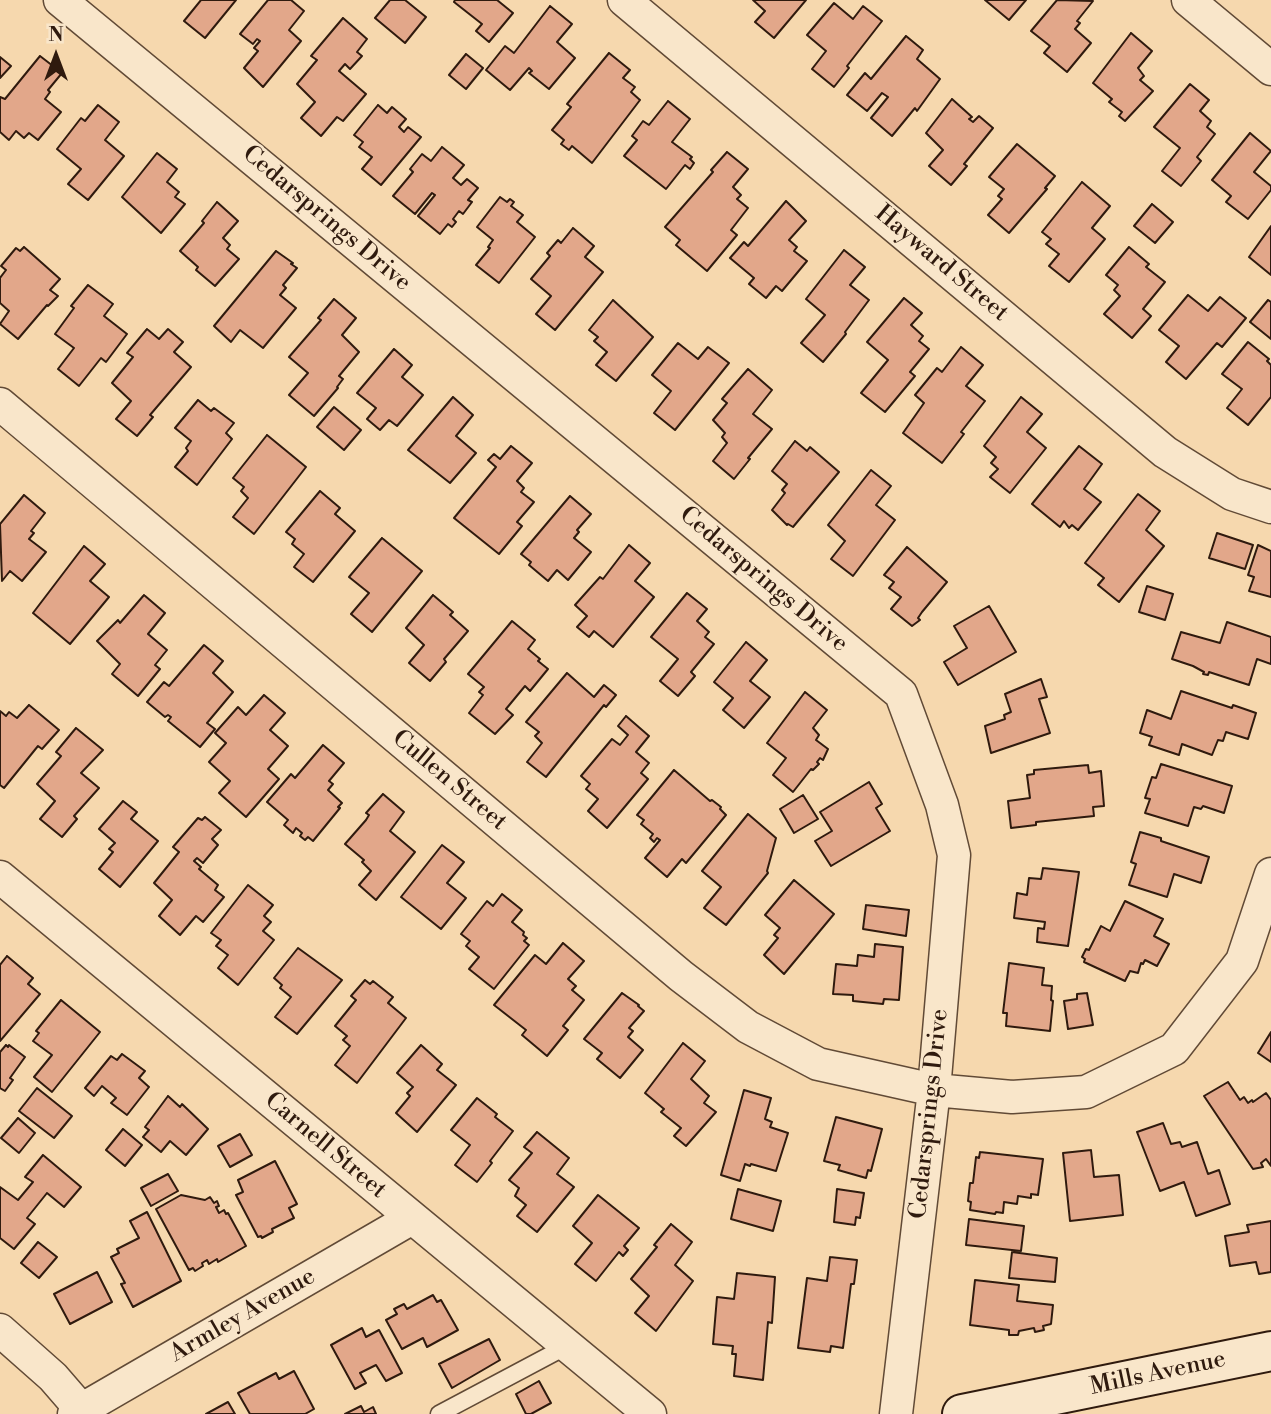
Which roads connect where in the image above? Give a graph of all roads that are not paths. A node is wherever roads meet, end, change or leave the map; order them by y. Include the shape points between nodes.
1 (60, 0) edge
2 (624, 0) edge
3 (1188, 0) edge
4 (1271, 69) edge
5 (0, 404) edge
6 (1271, 507) edge
7 (1271, 874) edge
8 (0, 877) edge
9 (934, 1090) junction
10 (412, 1218) junction
11 (0, 1329) edge
12 (567, 1346) junction
13 (1271, 1351) edge
14 (80, 1413) edge
15 (439, 1414) edge
16 (650, 1414) edge
17 (896, 1414) edge
18 (962, 1414) edge

1 - 9 street, Cedarsprings Drive via 901,694 942,805 954,855
2 - 6 street, Hayward Street via 1165,452 1232,494
3 - 4 street
5 - 9 street, Cullen Street via 681,976 748,1027 818,1064
7 - 9 street, Cullen Street via 1242,961 1174,1049 1086,1092 1012,1097
8 - 10 street, Carnell Street
9 - 17 street, Cedarsprings Drive
10 - 12 street, Carnell Street
10 - 14 street, Armley Avenue
11 - 14 street via 53,1377
12 - 15 lane
12 - 16 street, Carnell Street
13 - 18 street, Mills Avenue

